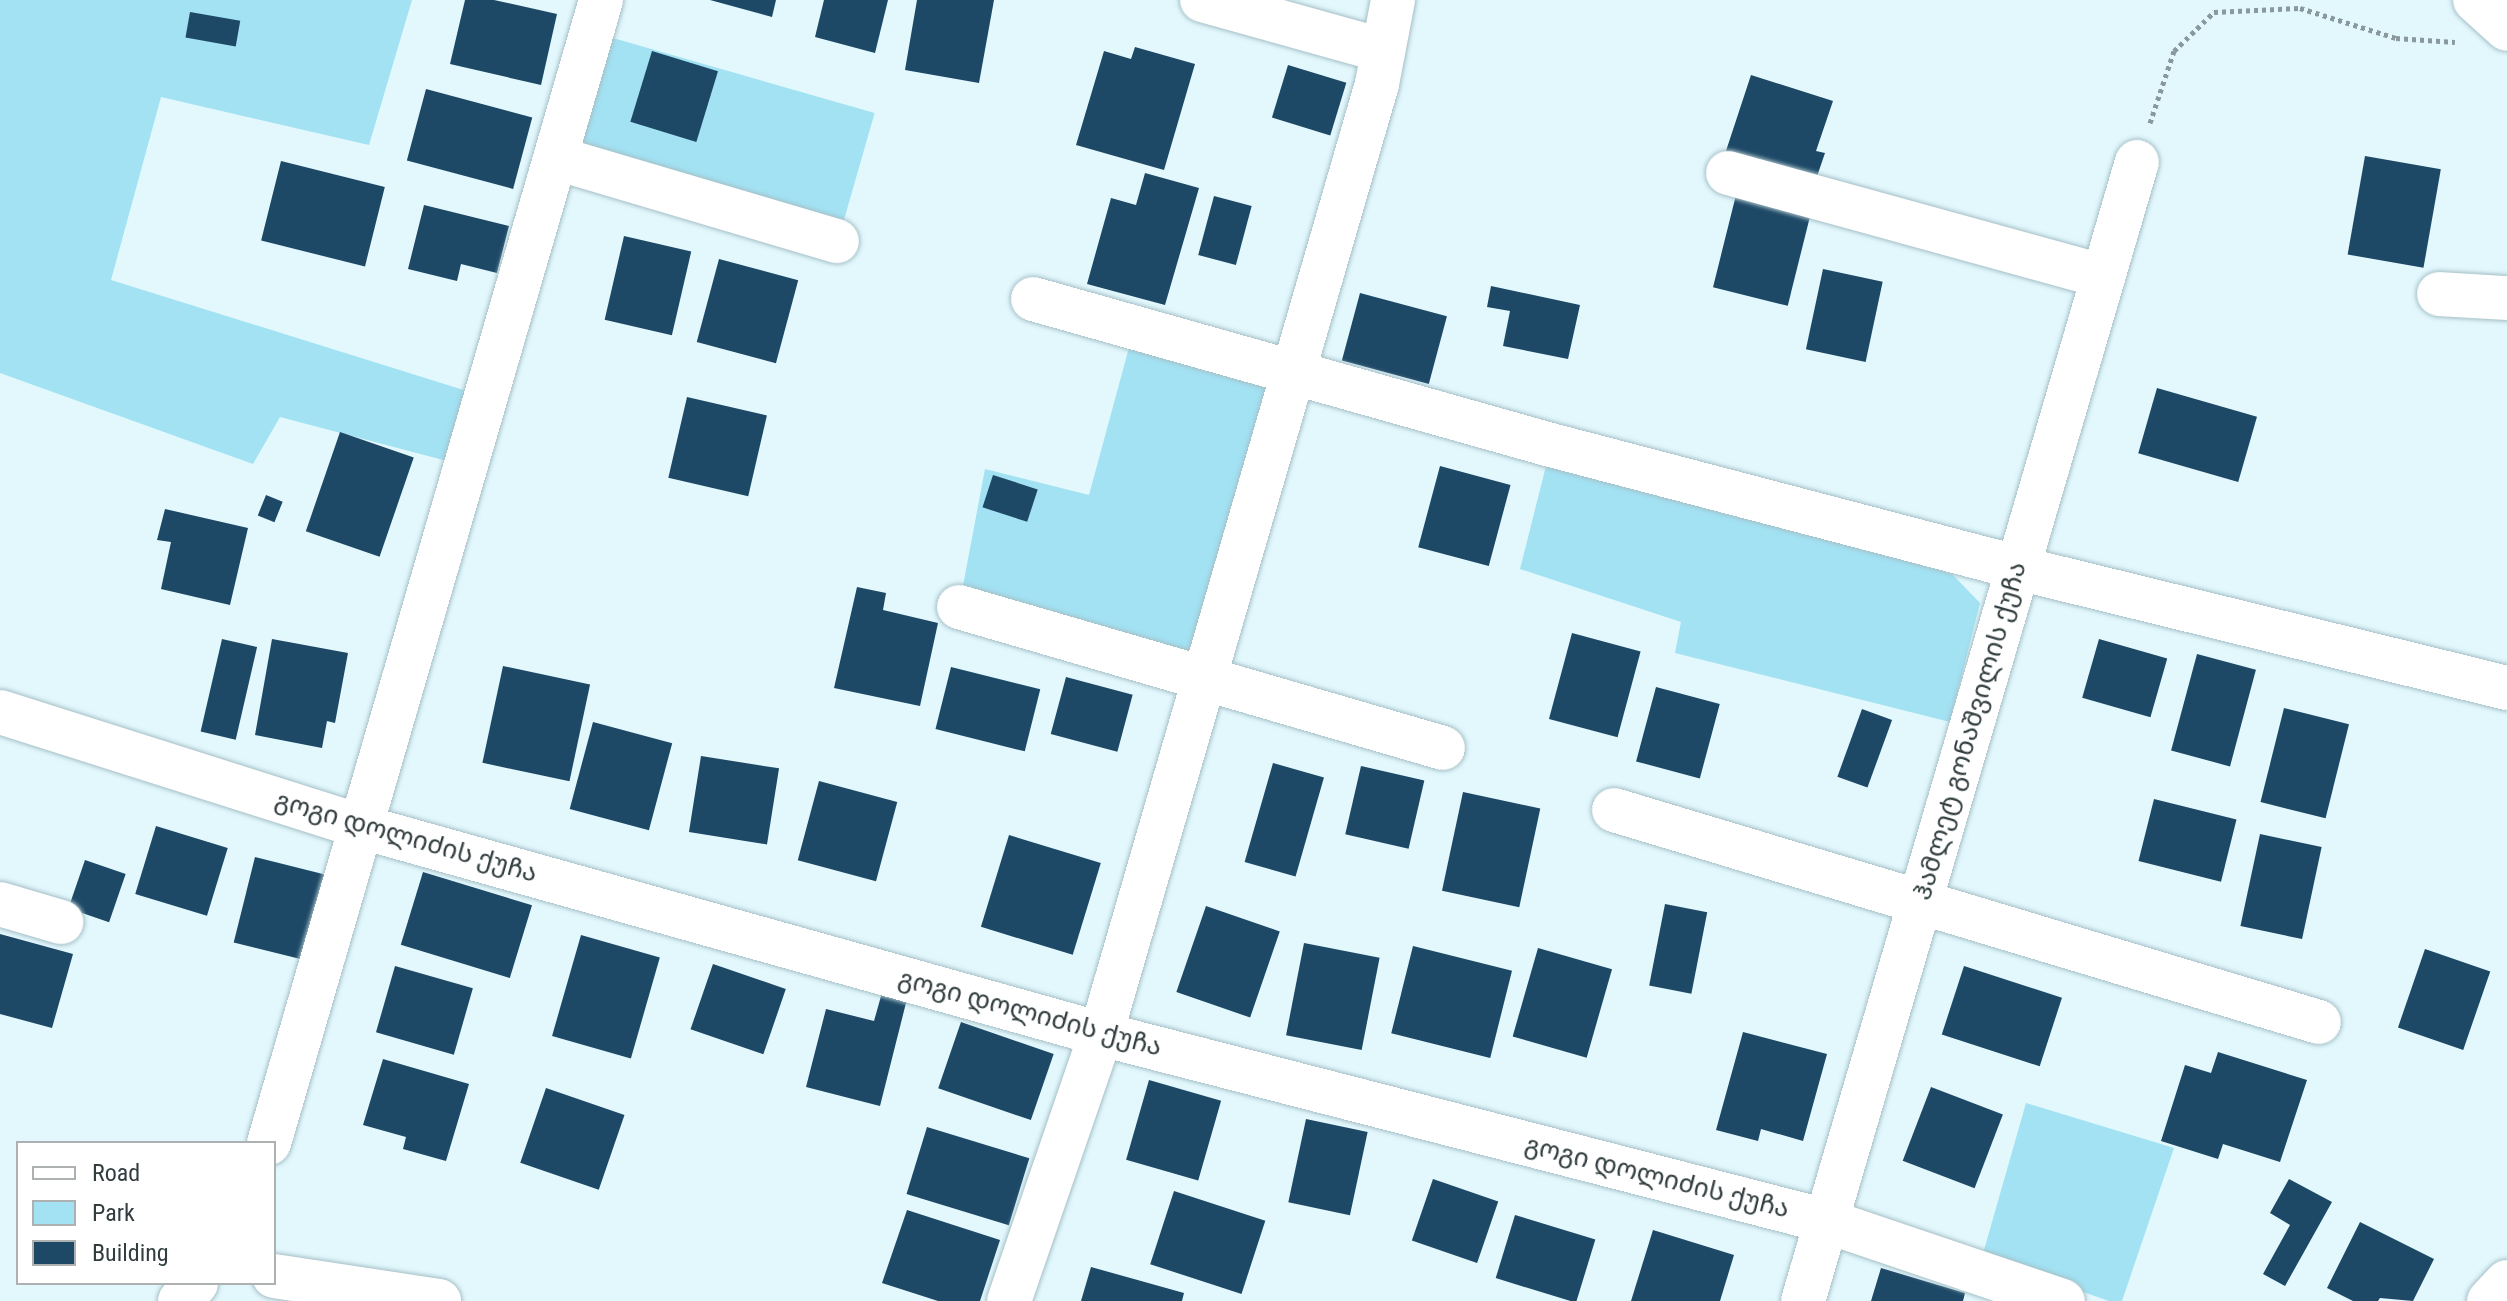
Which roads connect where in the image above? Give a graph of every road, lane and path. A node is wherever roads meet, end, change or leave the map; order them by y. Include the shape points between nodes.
1 (601, 0) edge
2 (1202, 0) edge
3 (1393, 0) edge
4 (2475, 0) edge
5 (2507, 29) edge
6 (2460, 42) dead end
7 (1381, 50) junction
8 (556, 158) junction
9 (2137, 162) joint
10 (1728, 173) dead end
11 (837, 241) dead end
12 (2103, 276) junction
13 (2439, 294) dead end
14 (2507, 298) edge
15 (1033, 299) dead end
16 (1293, 372) junction
17 (2018, 568) junction
18 (959, 607) dead end
19 (1203, 678) junction
20 (2507, 688) edge
21 (0, 712) edge
22 (1443, 748) dead end
23 (1614, 810) dead end
24 (362, 827) junction
25 (1920, 902) junction
26 (0, 904) edge
27 (61, 922) dead end
28 (2319, 1022) dead end
29 (1101, 1034) junction
30 (270, 1141) edge
31 (1826, 1221) junction
32 (276, 1276) edge
33 (2507, 1282) edge
34 (194, 1285) edge
35 (180, 1301) edge
36 (439, 1301) edge
37 (1009, 1301) edge
38 (1803, 1301) edge
39 (2063, 1301) edge
40 (2489, 1301) edge

1 - 8 main road
2 - 7 main road
3 - 7 main road
4 - 5 main road
6 - 9 path via 2396,38 2300,8 2214,12 2174,51
7 - 16 main road via 1377,84
8 - 11 main road
8 - 24 main road
9 - 12 main road, ჰამლეტ გონაშვილის ქუჩა
10 - 12 main road
12 - 17 main road, ჰამლეტ გონაშვილის ქუჩა
13 - 14 main road
15 - 16 main road
16 - 17 main road
16 - 19 main road
17 - 20 main road
17 - 25 main road, ჰამლეტ გონაშვილის ქუჩა
18 - 19 main road
19 - 22 main road
19 - 29 main road
21 - 24 main road, გოგი დოლიძის ქუჩა
23 - 25 main road
24 - 29 main road, გოგი დოლიძის ქუჩა
24 - 30 main road
25 - 28 main road
25 - 31 main road, ჰამლეტ გონაშვილის ქუჩა
26 - 27 main road
29 - 31 main road, გოგი დოლიძის ქუჩა
29 - 37 main road
31 - 38 main road, ჰამლეტ გონაშვილის ქუჩა
31 - 39 main road, გოგი დოლიძის ქუჩა
32 - 36 main road
33 - 40 main road
34 - 35 main road

